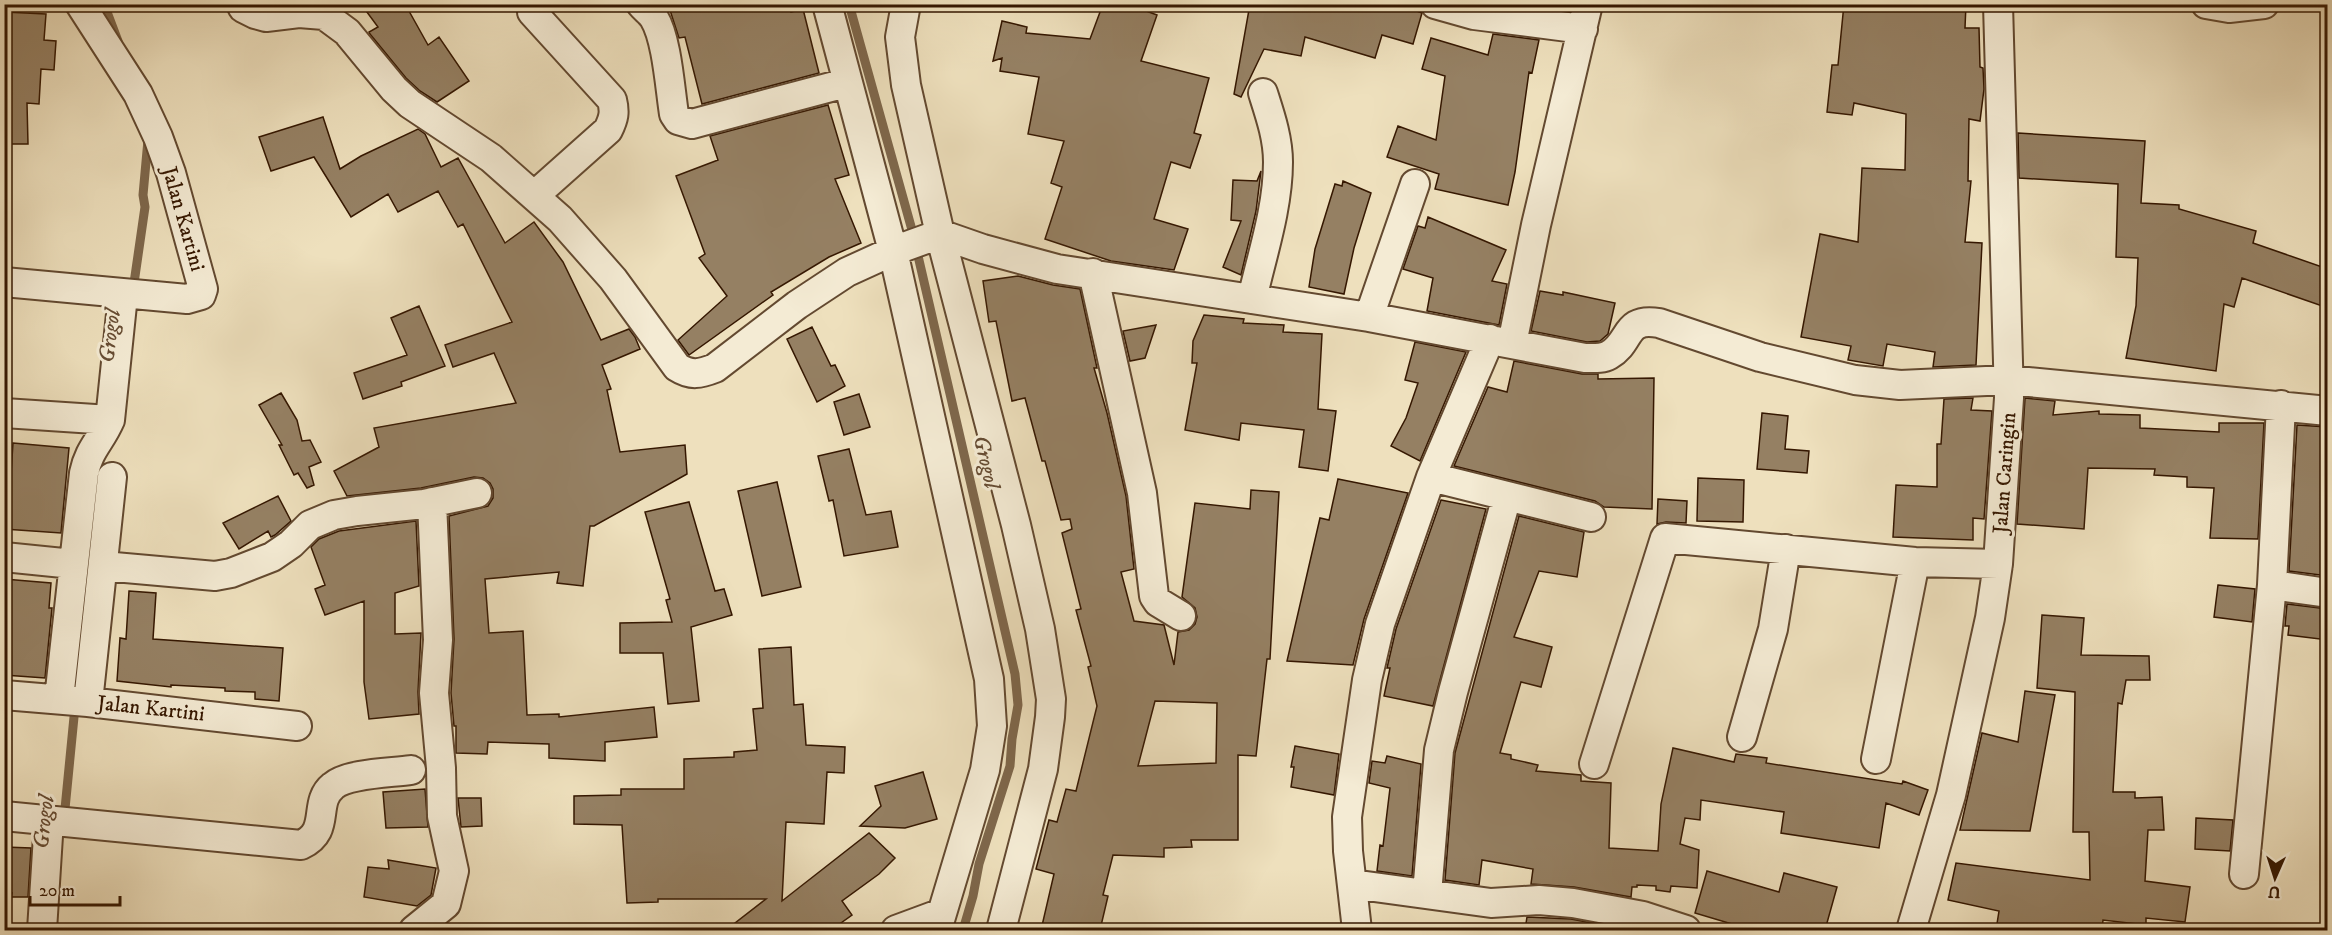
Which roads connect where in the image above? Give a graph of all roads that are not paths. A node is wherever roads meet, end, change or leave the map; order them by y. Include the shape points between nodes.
1 (80, 4) edge
2 (241, 4) edge
3 (641, 4) edge
4 (827, 4) edge
5 (1436, 4) edge
6 (1998, 4) edge
7 (2206, 4) edge
8 (2264, 4) edge
9 (903, 7) edge
10 (532, 12) dead end
11 (1585, 17) edge
12 (846, 83) junction
13 (1263, 93) dead end
14 (1415, 184) dead end
15 (535, 195) junction
16 (938, 235) junction
17 (896, 250) junction
18 (1093, 273) junction
19 (4, 282) edge
20 (130, 295) junction
21 (1252, 299) junction
22 (1369, 317) junction
23 (1501, 342) junction
24 (2008, 380) junction
25 (2282, 405) junction
26 (2328, 411) edge
27 (4, 412) edge
28 (110, 420) junction
29 (112, 477) dead end
30 (1431, 477) junction
31 (477, 493) dead end
32 (1507, 496) junction
33 (432, 502) junction
34 (1591, 517) dead end
35 (1786, 549) junction
36 (4, 557) edge
37 (1915, 561) junction
38 (73, 564) junction
39 (1998, 564) junction
40 (103, 566) junction
41 (2272, 585) junction
42 (2328, 593) edge
43 (1182, 616) dead end
44 (4, 695) edge
45 (59, 699) junction
46 (88, 702) junction
47 (297, 726) dead end
48 (1742, 737) dead end
49 (1876, 759) dead end
50 (1594, 764) dead end
51 (411, 770) dead end
52 (4, 816) edge
53 (60, 821) junction
54 (2244, 874) dead end
55 (1352, 884) junction
56 (1427, 894) junction
57 (939, 922) edge
58 (42, 930) edge
59 (414, 930) edge
60 (896, 930) edge
61 (1001, 930) edge
62 (1357, 930) edge
63 (1686, 930) edge
64 (1911, 930) edge

1 - 20 street, Jalan Kartini via 138,94 158,137 203,289 194,299
2 - 15 street via 266,17 313,13 335,22 410,104 491,158
3 - 12 street via 653,17 663,43 678,120 692,124
4 - 12 street
5 - 11 street via 1474,15
6 - 24 street, Jalan Caringin
7 - 8 street via 2229,8
9 - 16 street via 900,37 906,85
10 - 15 street via 612,100 615,109 608,130
11 - 23 street via 1536,225
12 - 17 street
13 - 21 street via 1278,160 1276,194
14 - 22 street
15 - 17 street via 613,279 663,350 688,374 716,368 822,288
16 - 17 street
16 - 18 street via 1057,269
16 - 61 street via 1016,525 1040,629 1051,699 1042,769
17 - 57 street via 983,648 991,704 985,770
18 - 21 street
18 - 43 street via 1142,493 1154,597
19 - 20 street, Jalan Kartini
20 - 28 street
21 - 22 street
22 - 23 street
23 - 24 street via 1585,358 1605,357 1633,327 1648,321 1760,357 1855,380 1900,385
23 - 30 street
24 - 25 street
24 - 39 street, Jalan Caringin
25 - 26 street
25 - 41 street
27 - 28 street
28 - 38 street via 86,461
29 - 40 street
30 - 32 street
30 - 55 street via 1380,624 1366,681 1347,817
31 - 33 street
32 - 34 street
32 - 56 street via 1439,750
33 - 40 street via 357,511 320,520 284,550 231,573 215,576
33 - 59 street via 438,640 434,693 442,816 454,871 446,904
35 - 37 street
35 - 48 street via 1773,629
35 - 50 street via 1665,538
36 - 38 street
37 - 39 street
37 - 49 street
38 - 45 street
39 - 64 street, Jalan Caringin via 1951,795
40 - 46 street
41 - 42 street
41 - 54 street
44 - 45 street, Jalan Kartini
45 - 46 street, Jalan Kartini
46 - 47 street, Jalan Kartini
51 - 53 street via 345,779 332,786 324,798 320,828 312,840 301,845
52 - 53 street
53 - 58 street
55 - 56 street
55 - 62 street
56 - 63 street via 1491,903 1573,903 1643,916
57 - 60 street

